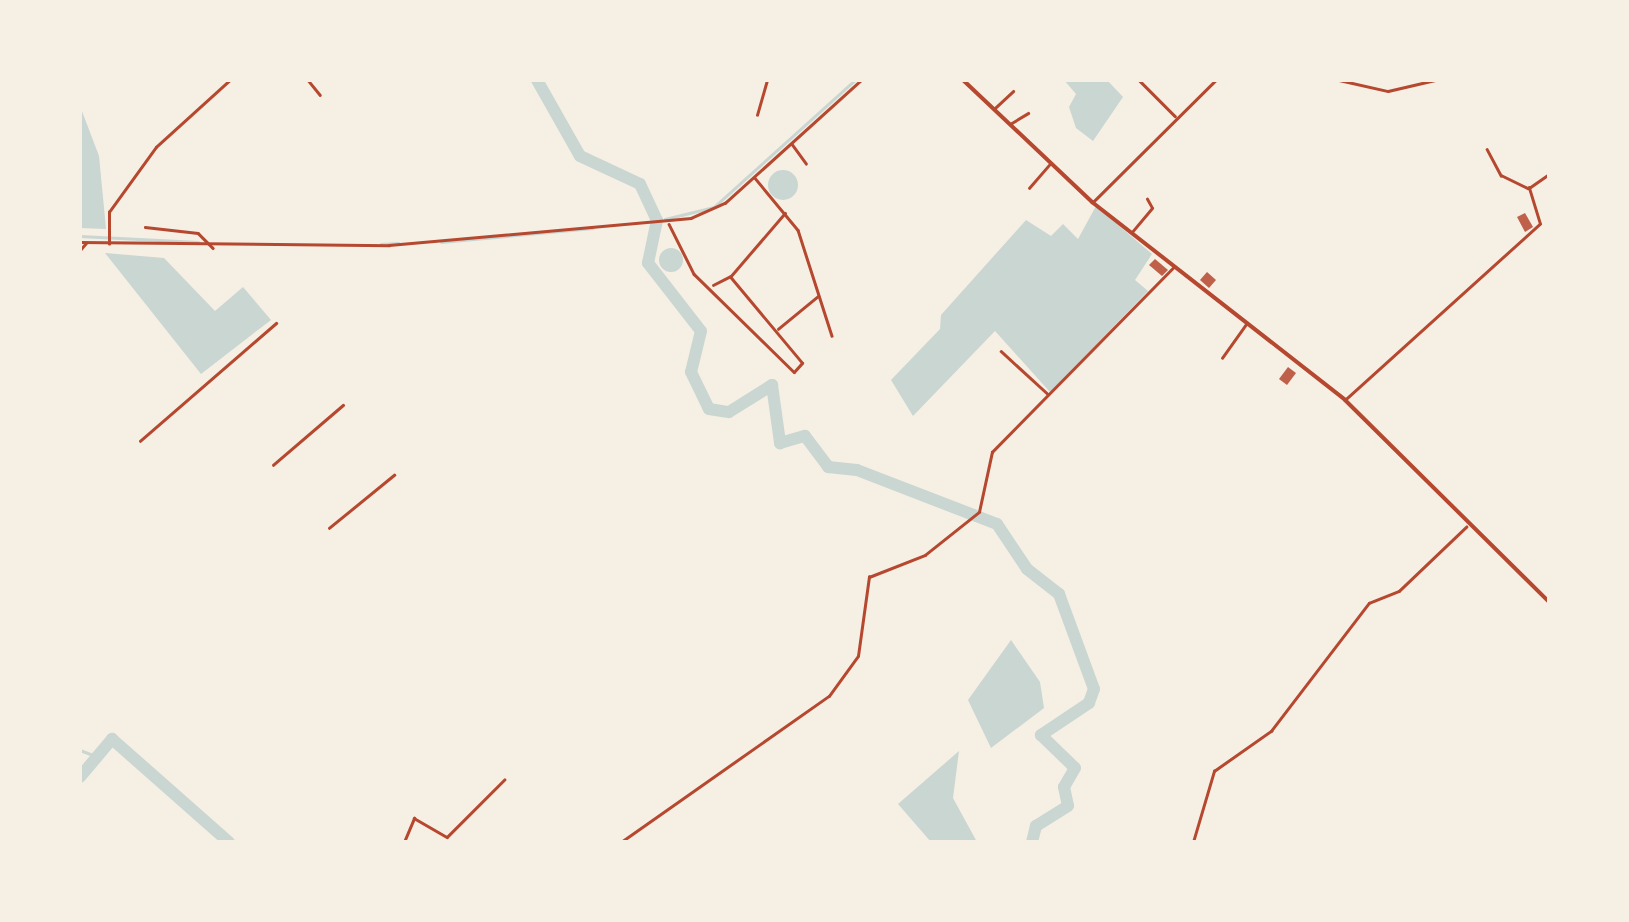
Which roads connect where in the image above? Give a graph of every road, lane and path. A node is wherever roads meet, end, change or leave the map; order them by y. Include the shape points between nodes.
1 (230, 80) edge
2 (308, 80) edge
3 (767, 80) edge
4 (861, 80) edge
5 (962, 80) edge
6 (1140, 80) edge
7 (1216, 80) edge
8 (1339, 80) edge
9 (1435, 80) edge
10 (1013, 91) dead end
11 (320, 95) dead end
12 (993, 110) junction
13 (1028, 113) dead end
14 (757, 116) dead end
15 (1176, 117) junction
16 (1008, 125) junction
17 (791, 143) junction
18 (1487, 150) dead end
19 (806, 163) dead end
20 (1050, 164) junction
21 (1549, 174) edge
22 (754, 177) junction
23 (1029, 188) dead end
24 (1529, 188) junction
25 (1147, 199) dead end
26 (1092, 202) junction
27 (785, 213) junction
28 (670, 222) junction
29 (145, 228) dead end
30 (1130, 233) junction
31 (110, 240) junction
32 (80, 242) edge
33 (88, 242) junction
34 (214, 249) junction
35 (80, 250) edge
36 (1173, 268) junction
37 (730, 277) junction
38 (710, 286) junction
39 (818, 296) junction
40 (1248, 322) junction
41 (276, 323) dead end
42 (777, 330) junction
43 (832, 336) dead end
44 (1001, 351) dead end
45 (1222, 358) dead end
46 (1049, 395) junction
47 (1345, 400) junction
48 (343, 406) dead end
49 (140, 441) dead end
50 (273, 465) dead end
51 (394, 475) dead end
52 (1466, 527) junction
53 (329, 528) dead end
54 (1549, 602) edge
55 (504, 780) dead end
56 (404, 842) edge
57 (622, 842) edge
58 (1194, 842) edge

1 - 31 street via 156,147 110,209
2 - 11 street
3 - 14 street
4 - 17 street
5 - 12 street
6 - 15 street
7 - 15 street
8 - 9 street via 1388,91
10 - 12 street
12 - 16 street
13 - 16 street
15 - 26 street
16 - 20 street
17 - 19 street
17 - 22 street
18 - 24 street via 1502,175
20 - 23 street
20 - 26 street
21 - 24 street
22 - 27 street
22 - 28 street via 710,212
24 - 47 street via 1540,224
25 - 30 street via 1152,208
26 - 30 street
27 - 37 street
27 - 39 street via 820,276
28 - 34 street
28 - 38 street via 670,238
29 - 34 street via 202,235
30 - 36 street
31 - 33 street
31 - 34 street
32 - 33 street
33 - 35 street
36 - 40 street
36 - 46 street
37 - 38 street
37 - 42 street
38 - 42 street via 794,372 802,363
39 - 42 street
39 - 43 street
40 - 45 street
40 - 47 street
41 - 49 street
44 - 46 street
46 - 57 street via 984,462 979,512 970,522 925,555 869,577 858,656 829,696
47 - 52 street
48 - 50 street
51 - 53 street
52 - 54 street
52 - 58 street via 1399,591 1369,603 1271,731 1214,771
55 - 56 street via 447,836 414,818

